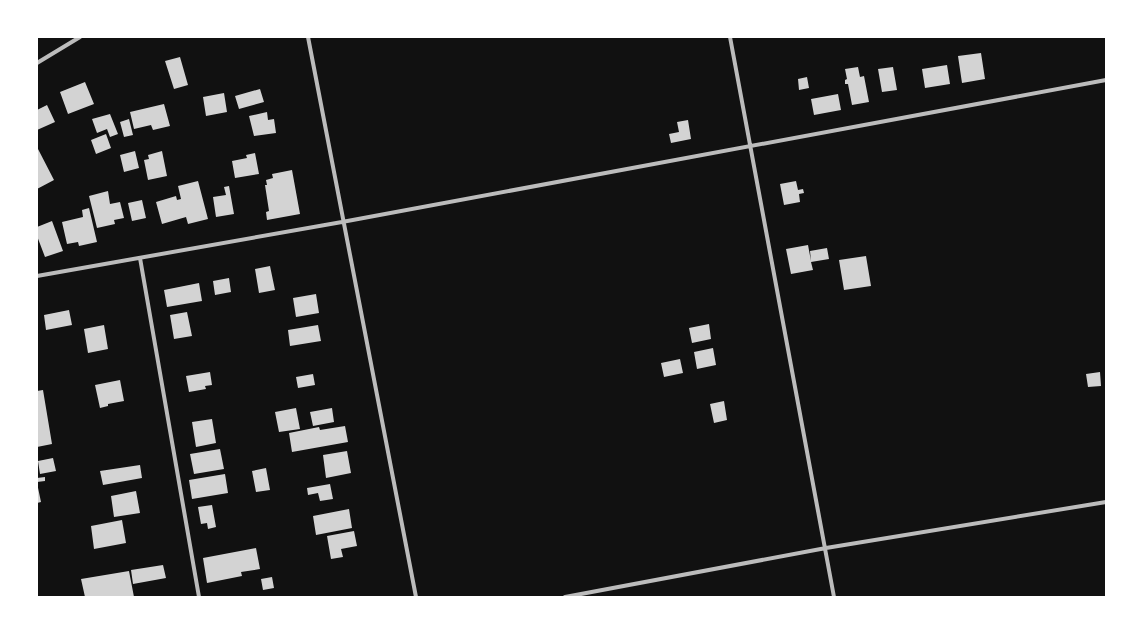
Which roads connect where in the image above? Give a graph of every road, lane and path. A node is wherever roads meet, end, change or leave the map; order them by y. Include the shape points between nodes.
1 (80, 37) edge
2 (308, 37) edge
3 (730, 37) edge
4 (37, 63) edge
5 (1106, 80) edge
6 (750, 145) junction
7 (342, 222) junction
8 (140, 258) junction
9 (37, 276) edge
10 (1106, 502) edge
11 (826, 548) junction
12 (199, 597) edge
13 (416, 597) edge
14 (565, 597) edge
15 (834, 597) edge

1 - 4 street
2 - 7 street
3 - 6 street
5 - 6 street
6 - 7 street
6 - 11 street
7 - 8 street
7 - 13 street
8 - 9 street
8 - 12 street
10 - 11 street
11 - 14 street
11 - 15 street

